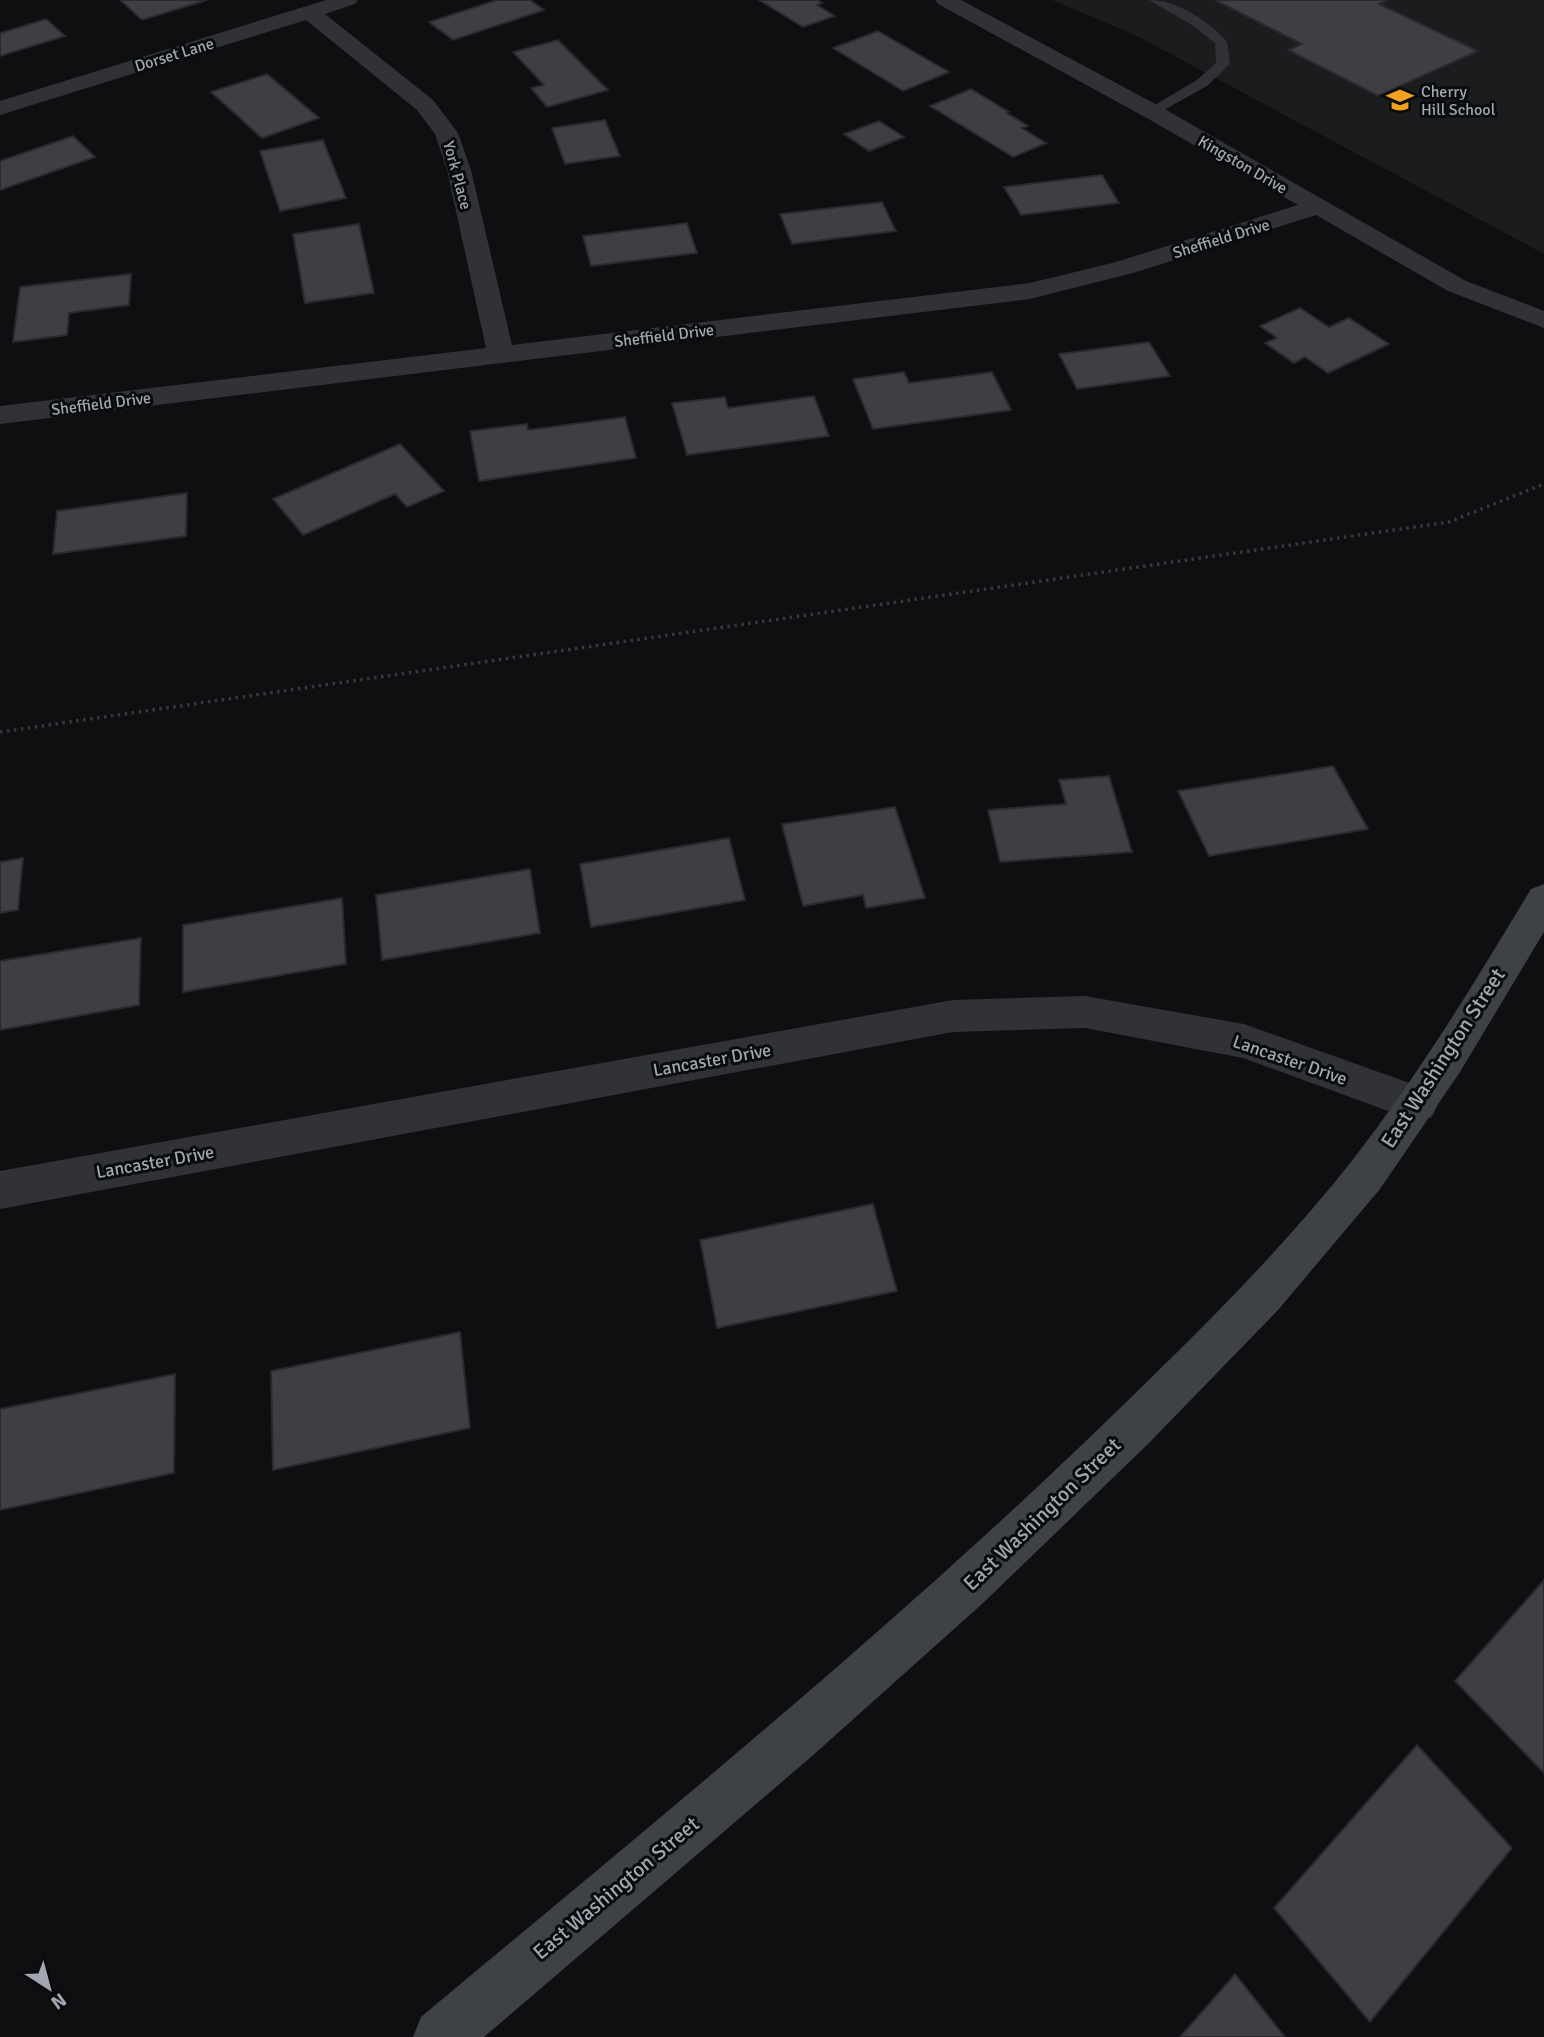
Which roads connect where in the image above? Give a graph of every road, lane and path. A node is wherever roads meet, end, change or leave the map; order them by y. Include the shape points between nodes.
1 (348, 0) edge
2 (945, 0) edge
3 (1155, 0) edge
4 (310, 12) junction
5 (0, 108) edge
6 (1153, 111) junction
7 (1317, 207) junction
8 (1544, 320) edge
9 (500, 354) junction
10 (0, 415) edge
11 (1544, 484) edge
12 (0, 732) edge
13 (1539, 917) edge
14 (1418, 1104) junction
15 (0, 1190) edge
16 (441, 2037) edge

1 - 4 street, Dorset Lane
2 - 6 street, Kingston Drive
3 - 6 lane via 1221,42 1223,64 1202,83
4 - 5 street, Dorset Lane
4 - 9 street, York Place via 425,105 446,133 459,170
6 - 7 street, Kingston Drive
7 - 8 street, Kingston Drive via 1457,286
7 - 9 street, Sheffield Drive via 1125,268 1030,291
9 - 10 street, Sheffield Drive
11 - 12 path via 1449,522
13 - 14 street, East Washington Street
14 - 15 street, Lancaster Drive via 1244,1041 1086,1012 953,1016
14 - 16 street, East Washington Street via 1335,1213 1283,1271 1221,1340 1084,1476 915,1634

